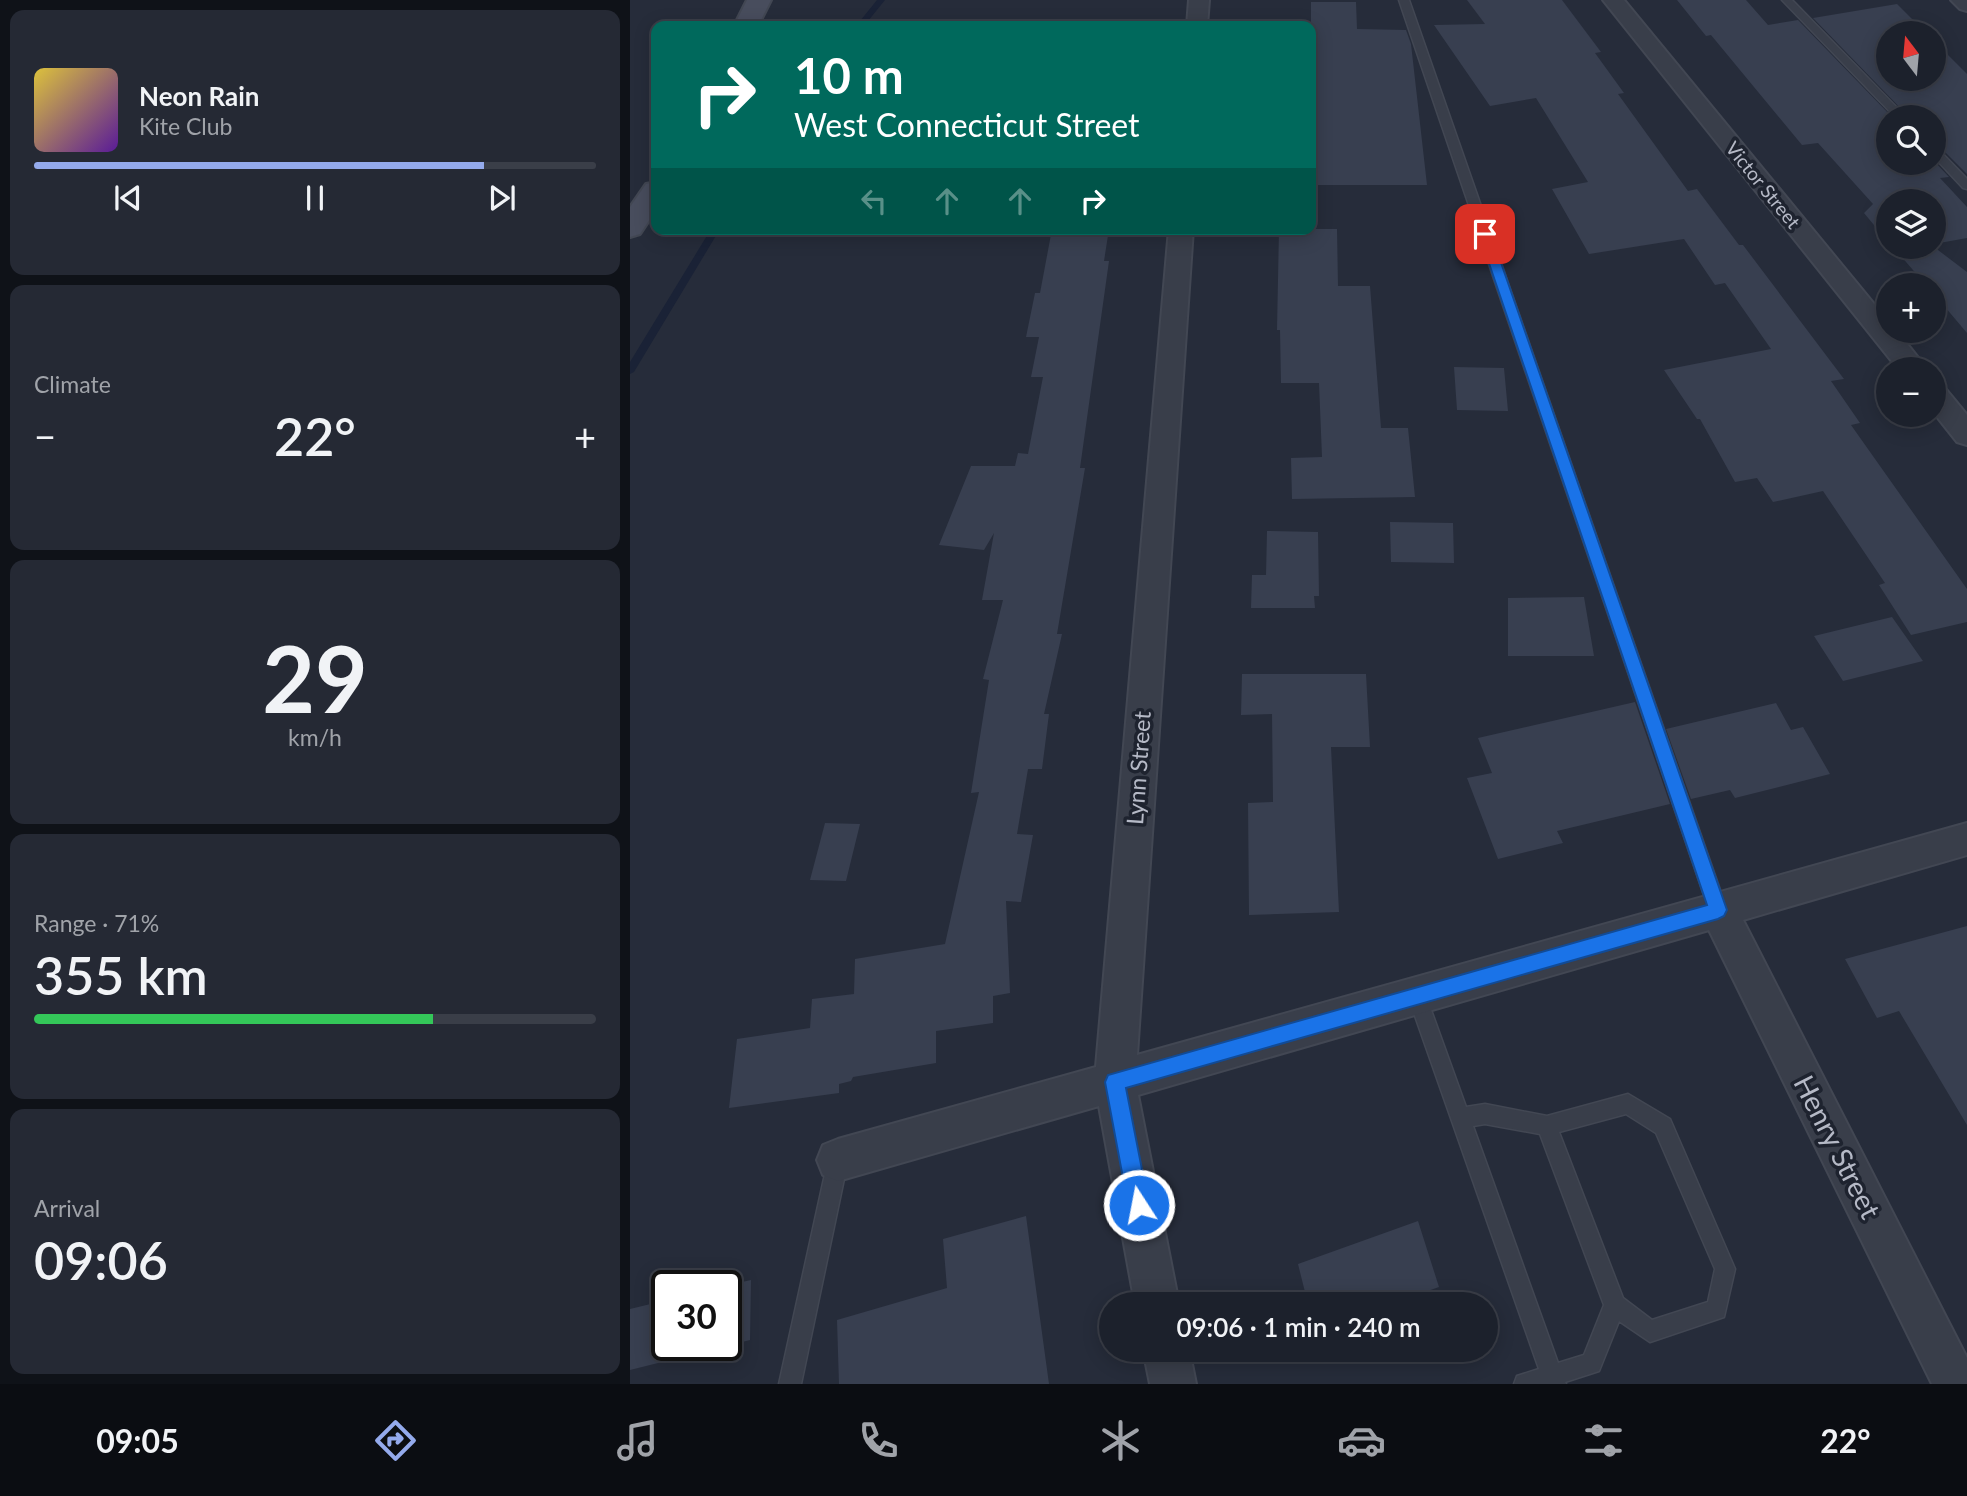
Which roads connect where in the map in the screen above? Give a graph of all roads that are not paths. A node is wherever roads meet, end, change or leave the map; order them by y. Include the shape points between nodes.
1 (759, 0) edge
2 (1199, 0) edge
3 (1404, 0) edge
4 (1613, 0) edge
5 (1787, 0) edge
6 (1961, 0) edge
7 (1967, 5) edge
8 (749, 21) edge
9 (1197, 21) edge
10 (1889, 105) edge
11 (1946, 164) edge
12 (1967, 186) edge
13 (651, 197) edge
14 (630, 228) edge
15 (1181, 235) edge
16 (1903, 357) edge
17 (1946, 409) edge
18 (1967, 435) edge
19 (1967, 839) edge
20 (1718, 910) junction
21 (1417, 996) junction
22 (1115, 1082) junction
23 (1461, 1118) junction
24 (1547, 1126) junction
25 (838, 1160) joint
26 (1155, 1292) edge
27 (1615, 1305) junction
28 (1168, 1362) edge
29 (1553, 1380) edge
30 (790, 1384) edge
31 (1172, 1384) edge
32 (1525, 1384) edge
33 (1956, 1384) edge

1 - 8 street
2 - 9 street
3 - 20 lane
4 - 16 street, Victor Street
5 - 10 lane
6 - 7 street
11 - 12 lane
13 - 14 street
15 - 22 street, Lynn Street
17 - 18 street
19 - 20 street
20 - 21 street
20 - 33 street, Henry Street
21 - 22 street
21 - 23 lane
22 - 25 street
22 - 26 street, Lynn Street
23 - 24 lane via 1485,1114
23 - 29 lane
24 - 27 lane
24 - 27 lane via 1628,1104 1662,1126 1725,1269 1717,1310 1650,1331
25 - 30 lane
27 - 29 lane via 1591,1363
28 - 31 street
29 - 32 lane

